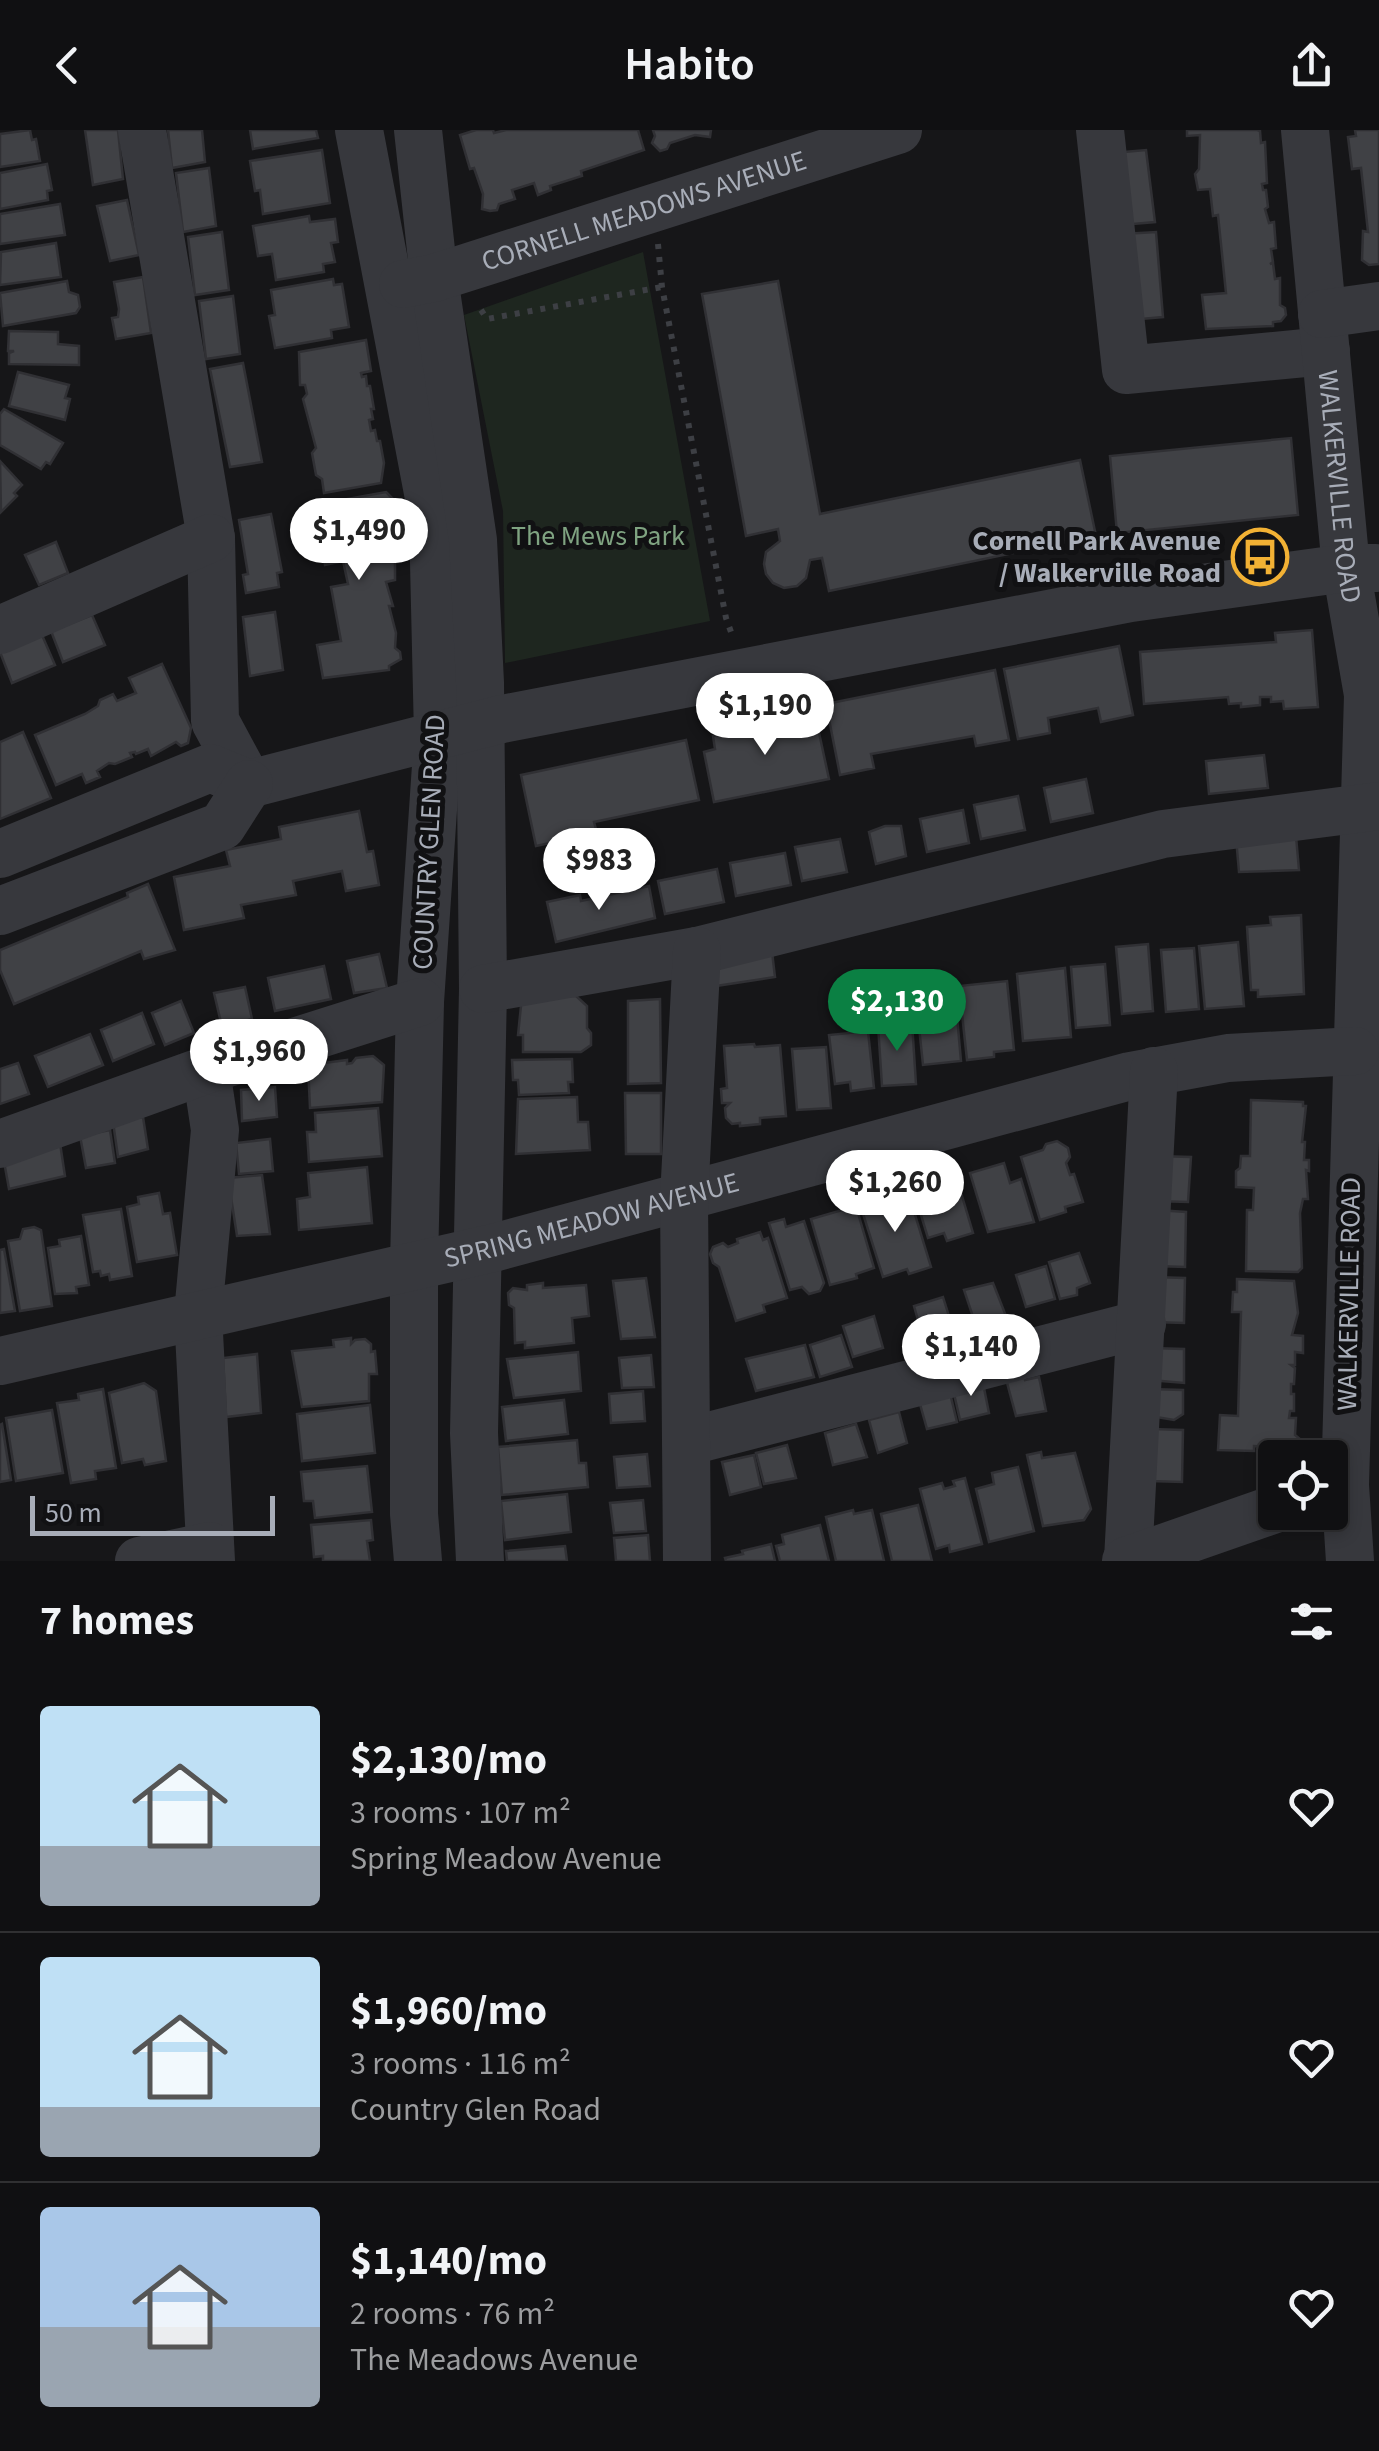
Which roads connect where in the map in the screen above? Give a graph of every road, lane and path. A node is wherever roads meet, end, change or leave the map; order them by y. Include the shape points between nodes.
1 (142, 130) edge
2 (359, 130) edge
3 (418, 130) edge
4 (898, 130) edge
5 (1100, 130) edge
6 (1305, 130) edge
7 (658, 243) dead end
8 (412, 282) junction
9 (662, 287) junction
10 (475, 301) dead end
11 (1379, 306) edge
12 (1324, 332) junction
13 (211, 538) junction
14 (1363, 568) edge
15 (0, 630) edge
16 (732, 632) dead end
17 (459, 730) junction
18 (249, 784) junction
19 (1372, 807) edge
20 (0, 854) edge
21 (0, 911) edge
22 (697, 951) junction
23 (484, 989) junction
24 (420, 1002) junction
25 (1355, 1051) junction
26 (206, 1070) junction
27 (1154, 1071) junction
28 (0, 1144) edge
29 (684, 1198) junction
30 (478, 1252) junction
31 (414, 1265) junction
32 (198, 1314) junction
33 (1142, 1324) junction
34 (0, 1360) edge
35 (686, 1442) junction
36 (1351, 1483) edge
37 (1258, 1516) edge
38 (211, 1554) edge
39 (140, 1561) edge
40 (418, 1561) edge
41 (480, 1561) edge
42 (687, 1561) edge
43 (1127, 1561) edge
44 (1350, 1561) edge

1 - 13 street
2 - 8 street, COUNTRY GLEN ROAD
3 - 8 street, COUNTRY GLEN ROAD
4 - 8 street, CORNELL MEADOWS AVENUE
5 - 12 street via 1126,370
6 - 12 street, WALKERVILLE ROAD
7 - 9 path
8 - 17 street, COUNTRY GLEN ROAD via 473,540
9 - 10 path via 486,319
9 - 16 path
11 - 12 street
12 - 14 street, WALKERVILLE ROAD
13 - 15 street
13 - 18 street via 215,721
14 - 17 street via 1131,598
14 - 19 street, WALKERVILLE ROAD
17 - 18 street
17 - 23 street, COUNTRY GLEN ROAD
17 - 24 street, COUNTRY GLEN ROAD
18 - 20 street via 210,768
18 - 21 street via 222,826
19 - 22 street via 1163,834
19 - 25 street, WALKERVILLE ROAD
22 - 23 street
22 - 29 street
23 - 30 street, COUNTRY GLEN ROAD
24 - 26 street
24 - 31 street, COUNTRY GLEN ROAD
25 - 27 street, SPRING MEADOW AVENUE via 1228,1058
25 - 36 street, WALKERVILLE ROAD
26 - 28 street
26 - 32 street via 215,1130
27 - 29 street, SPRING MEADOW AVENUE
27 - 33 street
29 - 30 street, SPRING MEADOW AVENUE
29 - 35 street
30 - 31 street, SPRING MEADOW AVENUE
30 - 41 street, COUNTRY GLEN ROAD via 474,1432
31 - 32 street, SPRING MEADOW AVENUE
31 - 40 street, COUNTRY GLEN ROAD
32 - 34 street, SPRING MEADOW AVENUE
32 - 38 street
33 - 35 street
33 - 43 street
35 - 42 street
36 - 44 street, WALKERVILLE ROAD
37 - 43 street
38 - 39 street

